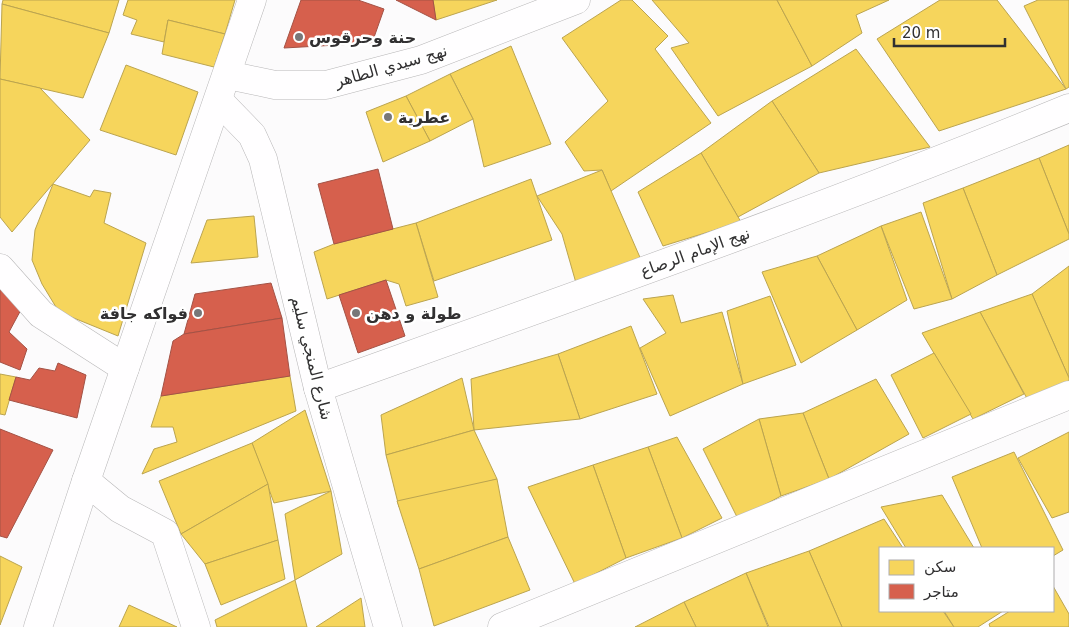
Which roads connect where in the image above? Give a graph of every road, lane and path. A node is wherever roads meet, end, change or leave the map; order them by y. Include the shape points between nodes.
1 (252, 0) edge
2 (576, 0) edge
3 (228, 75) junction
4 (219, 101) junction
5 (1069, 108) edge
6 (0, 268) edge
7 (125, 368) junction
8 (318, 388) junction
9 (1069, 395) edge
10 (86, 481) junction
11 (38, 627) edge
12 (196, 627) edge
13 (388, 627) edge
14 (502, 627) edge

1 - 3 street
2 - 3 street, نهج سيدي الطاهر via 421,60 326,85 275,85
3 - 4 street
4 - 7 street
4 - 8 street, شارع المنجي سليم via 252,135 264,159
5 - 8 street, نهج الإمام الرصاع via 756,230
6 - 7 street via 41,314
7 - 10 street
8 - 13 street, شارع المنجي سليم
9 - 14 street
10 - 11 street
10 - 12 street via 120,509 165,533

